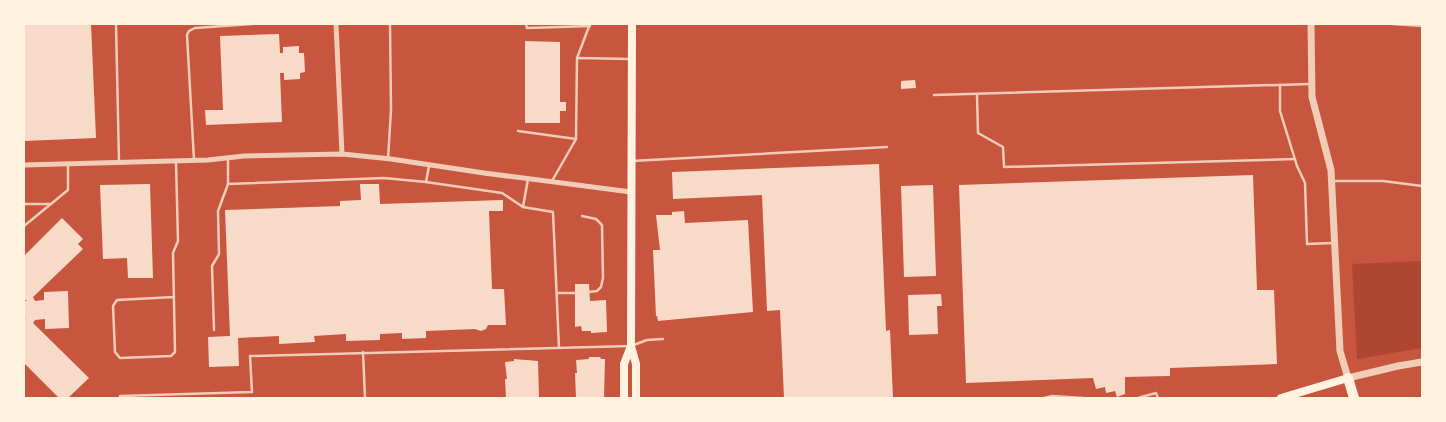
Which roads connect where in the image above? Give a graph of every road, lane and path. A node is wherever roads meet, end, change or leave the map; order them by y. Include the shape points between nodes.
1 (116, 24) edge
2 (252, 24) edge
3 (336, 24) edge
4 (390, 24) edge
5 (526, 24) edge
6 (632, 24) edge
7 (1311, 24) edge
8 (1393, 24) edge
9 (590, 25) edge
10 (1422, 26) edge
11 (577, 58) junction
12 (632, 59) junction
13 (1312, 84) junction
14 (1280, 85) junction
15 (934, 95) dead end
16 (977, 95) junction
17 (518, 131) dead end
18 (576, 139) junction
19 (888, 147) dead end
20 (342, 154) junction
21 (228, 158) junction
22 (388, 159) junction
23 (1295, 159) junction
24 (176, 160) junction
25 (194, 160) junction
26 (631, 161) junction
27 (119, 162) junction
28 (68, 164) junction
29 (24, 165) edge
30 (430, 165) junction
31 (528, 178) junction
32 (552, 181) junction
33 (1332, 181) junction
34 (426, 182) junction
35 (228, 184) junction
36 (1422, 186) edge
37 (631, 192) junction
38 (24, 204) edge
39 (51, 204) junction
40 (523, 207) junction
41 (582, 216) dead end
42 (24, 226) edge
43 (1335, 243) junction
44 (589, 292) dead end
45 (556, 293) junction
46 (575, 293) dead end
47 (174, 297) junction
48 (214, 330) dead end
49 (663, 340) dead end
50 (631, 346) junction
51 (558, 348) junction
52 (363, 352) junction
53 (1422, 362) edge
54 (1348, 378) junction
55 (120, 398) edge
56 (365, 398) edge
57 (624, 398) edge
58 (636, 398) edge
59 (1044, 398) edge
60 (1083, 398) edge
61 (1138, 398) edge
62 (1158, 398) edge
63 (1281, 398) edge
64 (1354, 398) edge

1 - 27 lane
2 - 25 lane via 195,28 187,35
3 - 20 street
4 - 22 lane
5 - 9 lane via 526,28
6 - 12 main road
7 - 13 street
8 - 10 lane
9 - 11 lane
11 - 12 lane
11 - 18 lane
12 - 26 main road
13 - 14 lane
13 - 33 street via 1312,97
14 - 16 lane
14 - 23 lane via 1280,111
15 - 16 lane
16 - 23 lane via 978,134 1003,147 1004,167
17 - 18 lane
18 - 32 lane
19 - 26 lane
20 - 21 street
20 - 22 street
21 - 25 street
21 - 35 lane
22 - 30 street
23 - 43 lane via 1305,183 1307,244
24 - 25 street
24 - 27 street
24 - 47 lane via 178,241 173,253
26 - 37 main road
27 - 28 street
28 - 29 street
28 - 39 lane via 68,190
30 - 31 street
30 - 34 lane
31 - 32 street
31 - 40 lane
32 - 37 street
33 - 36 lane via 1383,181
33 - 43 street
34 - 35 lane via 384,178
34 - 40 lane via 502,193
35 - 48 lane via 218,211 218,254 212,266
37 - 50 main road
38 - 39 lane
39 - 42 lane
40 - 45 lane via 553,212
41 - 44 lane via 600,220 603,229 602,284 597,291
43 - 54 street via 1340,351
45 - 46 lane
45 - 51 lane
47 - 47 lane via 175,352 171,356 120,358 115,352 113,306 117,300
49 - 50 lane via 647,340
50 - 51 lane
50 - 57 main road via 624,364
50 - 58 main road via 636,364
51 - 52 lane
52 - 55 lane via 250,356 252,392
52 - 56 lane
53 - 54 street
54 - 63 main road
54 - 64 highway
59 - 60 lane
61 - 62 lane via 1156,393

